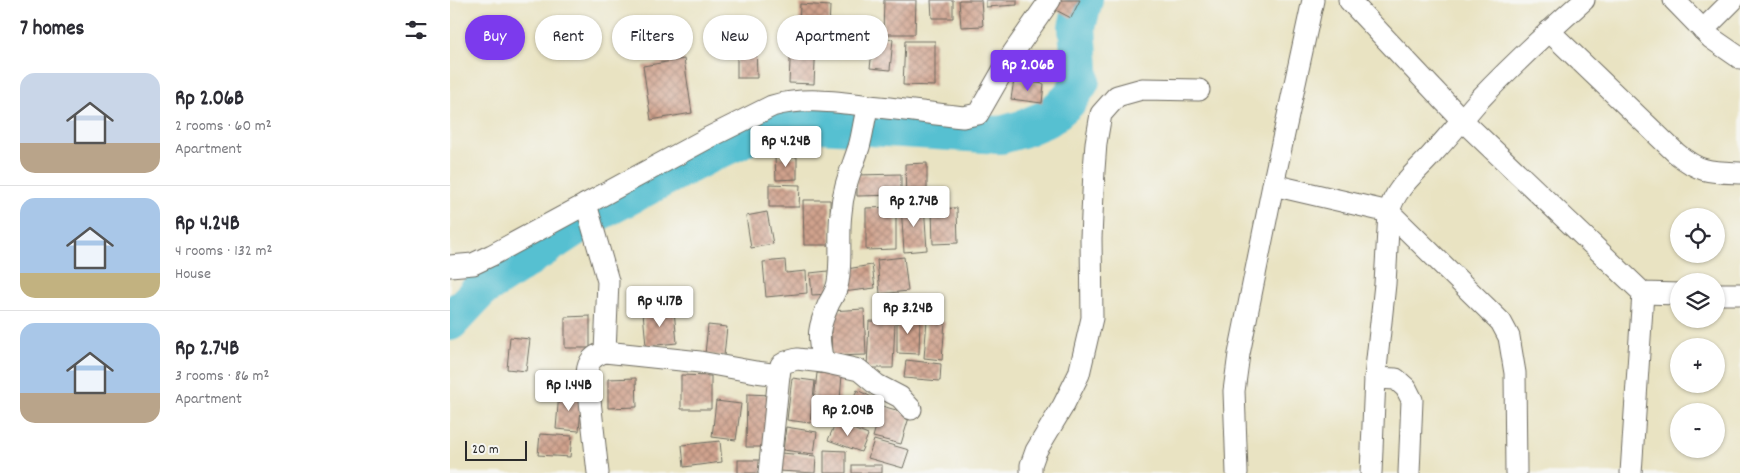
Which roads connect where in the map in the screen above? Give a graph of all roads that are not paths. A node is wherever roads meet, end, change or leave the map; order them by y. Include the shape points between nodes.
1 (1050, 0) edge
2 (1313, 0) edge
3 (1349, 0) edge
4 (1584, 0) edge
5 (1674, 0) edge
6 (1733, 0) edge
7 (1703, 30) junction
8 (1549, 31) junction
9 (1740, 58) edge
10 (1199, 90) dead end
11 (865, 119) junction
12 (1463, 121) junction
13 (1740, 173) edge
14 (1273, 185) junction
15 (589, 212) junction
16 (1389, 212) junction
17 (450, 266) edge
18 (1643, 293) junction
19 (1670, 294) edge
20 (1725, 294) edge
21 (1740, 294) edge
22 (604, 352) junction
23 (824, 362) junction
24 (779, 374) junction
25 (1375, 378) junction
26 (911, 409) dead end
27 (598, 473) edge
28 (769, 473) edge
29 (1031, 473) edge
30 (1237, 473) edge
31 (1371, 473) edge
32 (1410, 473) edge
33 (1516, 473) edge
34 (1631, 473) edge

1 - 11 street via 978,114
2 - 14 street
3 - 12 street
4 - 8 street
5 - 7 street
6 - 7 street
7 - 9 street
8 - 12 street
8 - 13 street via 1676,154 1691,165 1710,172
10 - 29 street via 1142,89 1117,96 1101,114 1096,144 1091,238 1092,318 1079,374 1036,451
11 - 15 street via 834,102 796,101 772,106 708,138
11 - 23 street via 843,195 838,284 819,330 818,341
12 - 16 street via 1398,190
12 - 18 street
14 - 16 street
14 - 30 street via 1234,391
15 - 17 street via 473,264
15 - 22 street via 608,281
16 - 25 street
16 - 33 street via 1501,322 1509,337 1515,374
18 - 19 street
18 - 34 street
20 - 21 street
22 - 24 street
22 - 27 street via 595,355 588,364 587,373
23 - 24 street via 791,360 781,365
23 - 26 street via 861,371 877,385 900,397
24 - 28 street
25 - 31 street
25 - 32 street via 1396,379 1412,400

